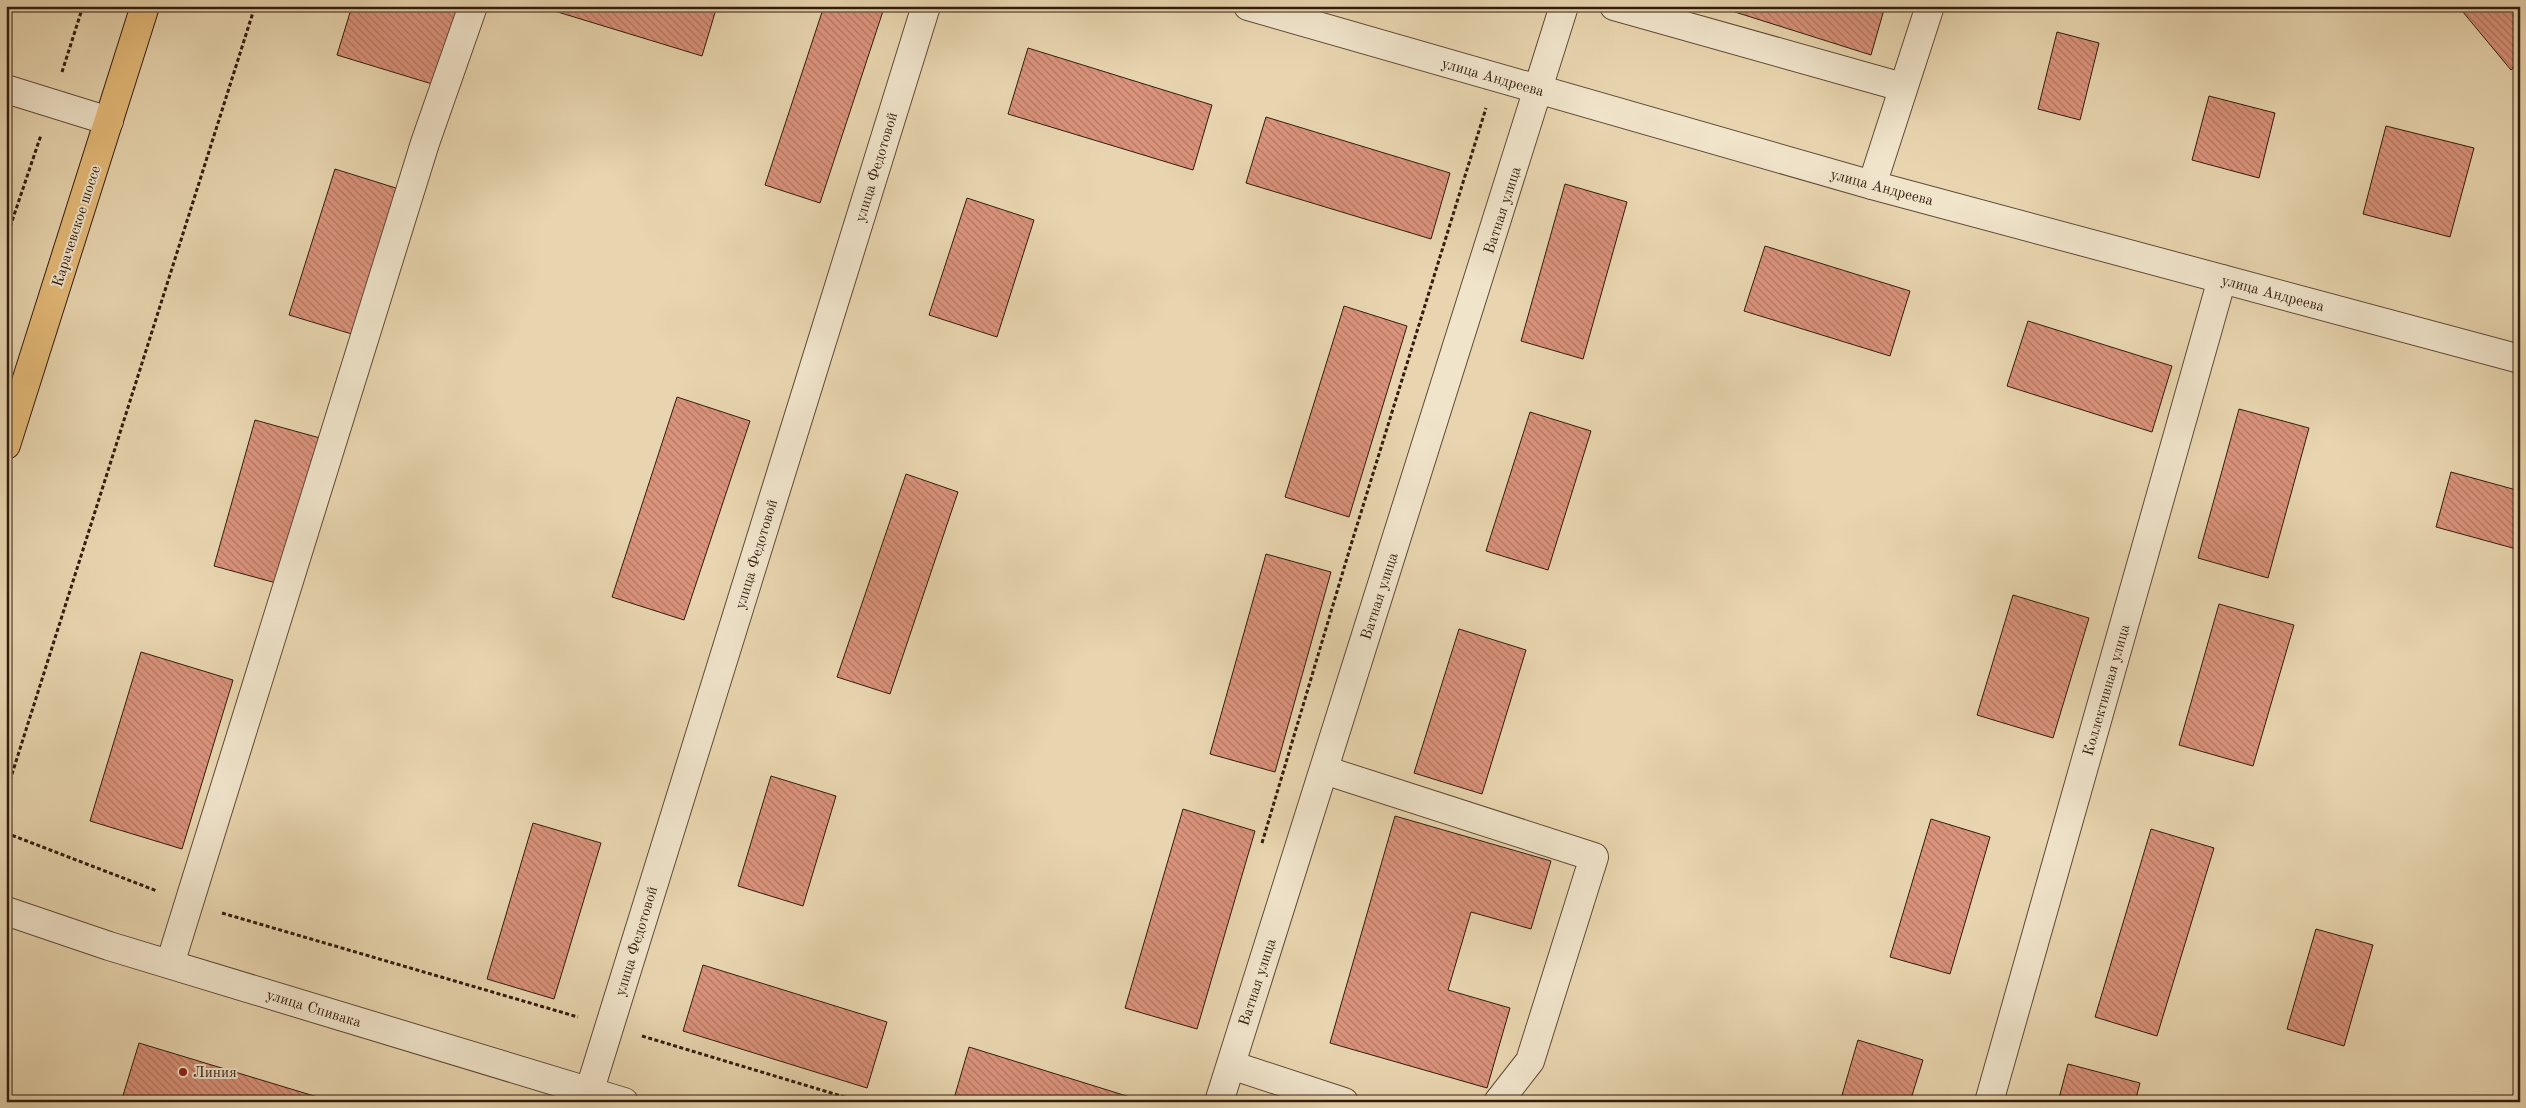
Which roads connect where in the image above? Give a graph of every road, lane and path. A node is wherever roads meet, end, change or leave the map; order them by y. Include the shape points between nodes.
1 (145, 6) edge
2 (255, 6) edge
3 (474, 6) edge
4 (926, 6) edge
5 (1248, 6) edge
6 (1564, 6) edge
7 (1614, 6) edge
8 (1930, 6) edge
9 (1495, 79) junction
10 (1902, 88) junction
11 (6, 89) edge
12 (1540, 90) junction
13 (109, 121) junction
14 (1872, 185) junction
15 (2222, 279) junction
16 (2520, 359) edge
17 (6, 445) edge
18 (1324, 770) junction
19 (6, 793) edge
20 (6, 833) edge
21 (1260, 852) dead end
22 (189, 904) junction
23 (6, 911) edge
24 (170, 964) junction
25 (610, 1026) junction
26 (1231, 1064) junction
27 (587, 1097) edge
28 (624, 1102) edge
29 (862, 1102) edge
30 (1219, 1102) edge
31 (1344, 1102) edge
32 (1498, 1102) edge
33 (1989, 1102) edge

1 - 13 highway, Карачевское шоссе
2 - 19 path
3 - 22 street via 425,143
4 - 25 street, улица Федотовой
5 - 9 street, улица Андреева
6 - 12 street, Ватная улица
7 - 10 street
8 - 10 street
9 - 12 street, улица Андреева
9 - 21 path
10 - 14 street
11 - 13 street
12 - 14 street, улица Андреева
12 - 18 street, Ватная улица
13 - 17 highway, Карачевское шоссе
14 - 15 street, улица Андреева
15 - 16 street, улица Андреева
15 - 33 street, Коллективная улица
18 - 26 street, Ватная улица
18 - 32 street via 1594,857 1530,1061
20 - 22 path
22 - 24 street
22 - 25 path
23 - 24 street, улица Спивака
24 - 27 street, улица Спивака
25 - 27 street, улица Федотовой
25 - 29 path
26 - 30 street, Ватная улица
26 - 31 street
27 - 28 street, улица Спивака

